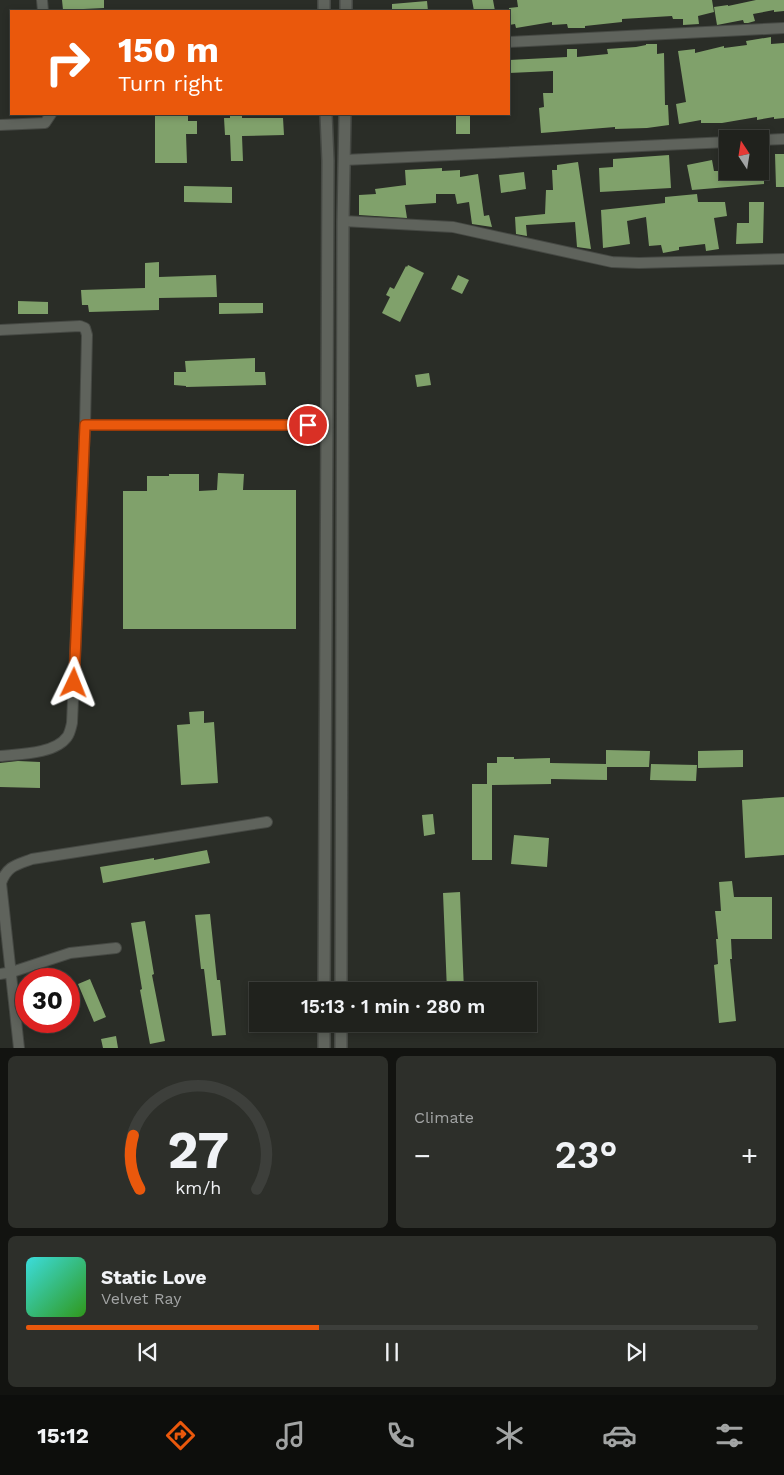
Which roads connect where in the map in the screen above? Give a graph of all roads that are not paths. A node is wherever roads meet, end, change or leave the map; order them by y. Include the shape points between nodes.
1 (784, 28) edge
2 (510, 42) edge
3 (50, 115) edge
4 (326, 115) edge
5 (345, 115) edge
6 (0, 124) edge
7 (784, 139) edge
8 (769, 140) edge
9 (719, 142) edge
10 (344, 160) junction
11 (342, 221) junction
12 (784, 259) edge
13 (0, 330) edge
14 (85, 425) junction
15 (327, 426) junction
16 (0, 756) edge
17 (267, 822) dead end
18 (116, 948) dead end
19 (12, 972) junction
20 (0, 974) edge
21 (324, 982) edge
22 (341, 982) edge
23 (324, 1032) edge
24 (341, 1032) edge
25 (19, 1048) edge
26 (324, 1048) edge
27 (341, 1048) edge

1 - 2 street
3 - 6 street via 44,123
4 - 15 street
5 - 10 street
7 - 8 street
9 - 10 street
10 - 11 street
11 - 12 street via 453,227 612,262
11 - 22 street
13 - 14 street via 84,328 87,335
14 - 15 street
14 - 16 street via 72,723 67,737 46,751
15 - 21 street
17 - 19 street via 32,858 12,866 4,873 1,883
18 - 19 street via 70,953
19 - 20 street
19 - 25 street
23 - 26 street
24 - 27 street

